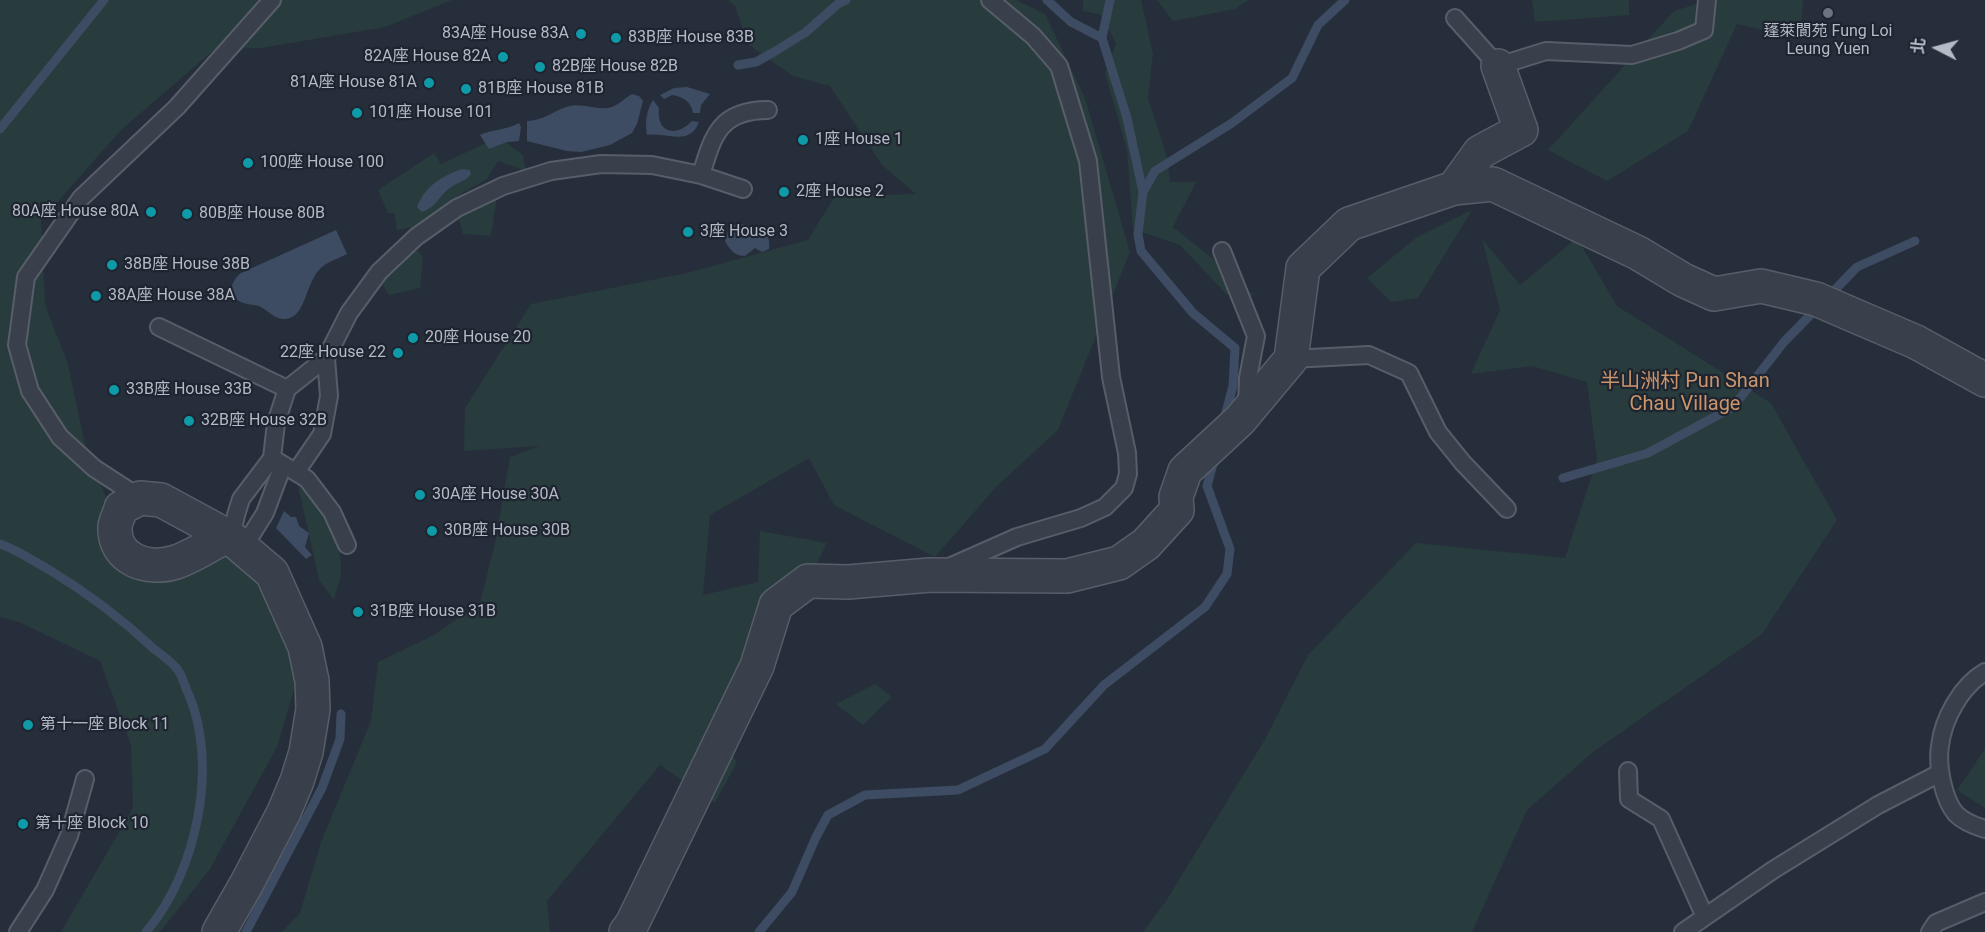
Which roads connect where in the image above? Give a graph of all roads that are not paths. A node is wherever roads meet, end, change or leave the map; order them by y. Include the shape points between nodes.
1 (272, 0) edge
2 (990, 0) edge
3 (1707, 0) edge
4 (1455, 18) dead end
5 (1498, 66) junction
6 (768, 110) dead end
7 (701, 175) junction
8 (1454, 188) junction
9 (743, 189) dead end
10 (1222, 251) dead end
11 (159, 327) dead end
12 (326, 358) junction
13 (1292, 359) junction
14 (1985, 380) edge
15 (287, 389) junction
16 (1244, 416) junction
17 (283, 465) junction
18 (140, 498) junction
19 (1507, 509) dead end
20 (234, 541) junction
21 (347, 544) dead end
22 (930, 574) junction
23 (1985, 672) edge
24 (1628, 771) dead end
25 (1940, 773) junction
26 (84, 779) dead end
27 (1979, 828) edge
28 (1985, 842) edge
29 (1985, 902) edge
30 (1705, 917) junction
31 (18, 932) edge
32 (219, 932) edge
33 (626, 932) edge
34 (1683, 932) edge
35 (1930, 932) edge

1 - 18 lane via 177,107 81,198 26,277 17,345 30,391 60,437 94,468
2 - 22 lane via 1033,36 1059,66 1088,161 1111,377 1128,474 1124,488 1105,507 1017,537
3 - 5 lane via 1704,30 1632,55 1546,51
4 - 5 lane
5 - 8 street via 1521,130 1480,152
6 - 7 lane via 739,114 726,122 711,141
7 - 9 lane
7 - 12 lane via 652,165 601,164 551,171 466,203 416,237 379,272 349,313
8 - 13 street via 1349,224 1303,268
8 - 14 street via 1493,184 1714,294 1761,286 1816,299 1916,342
10 - 16 lane via 1256,336
11 - 15 lane
12 - 15 lane
12 - 17 lane via 329,396 322,434
13 - 16 street
13 - 19 lane via 1369,356 1408,373 1438,432
15 - 17 lane via 276,423
16 - 22 street via 1185,471 1176,497 1177,510 1146,544 1119,563 1067,576
17 - 20 lane via 265,513
17 - 20 lane via 242,499
17 - 21 lane via 307,479 332,512
18 - 20 street via 161,500
18 - 20 street via 122,508 115,525 118,544 130,560 149,565 175,562
20 - 32 street via 272,573 292,615 305,647 313,709 306,752 284,812
22 - 33 street via 848,582 808,581 776,605 757,666
23 - 25 lane via 1960,697 1946,721
24 - 30 lane via 1629,799 1661,819
25 - 27 lane via 1956,813
25 - 30 lane via 1878,805
26 - 31 lane via 69,836 45,890
27 - 28 lane
29 - 35 lane via 1936,923
30 - 34 lane

